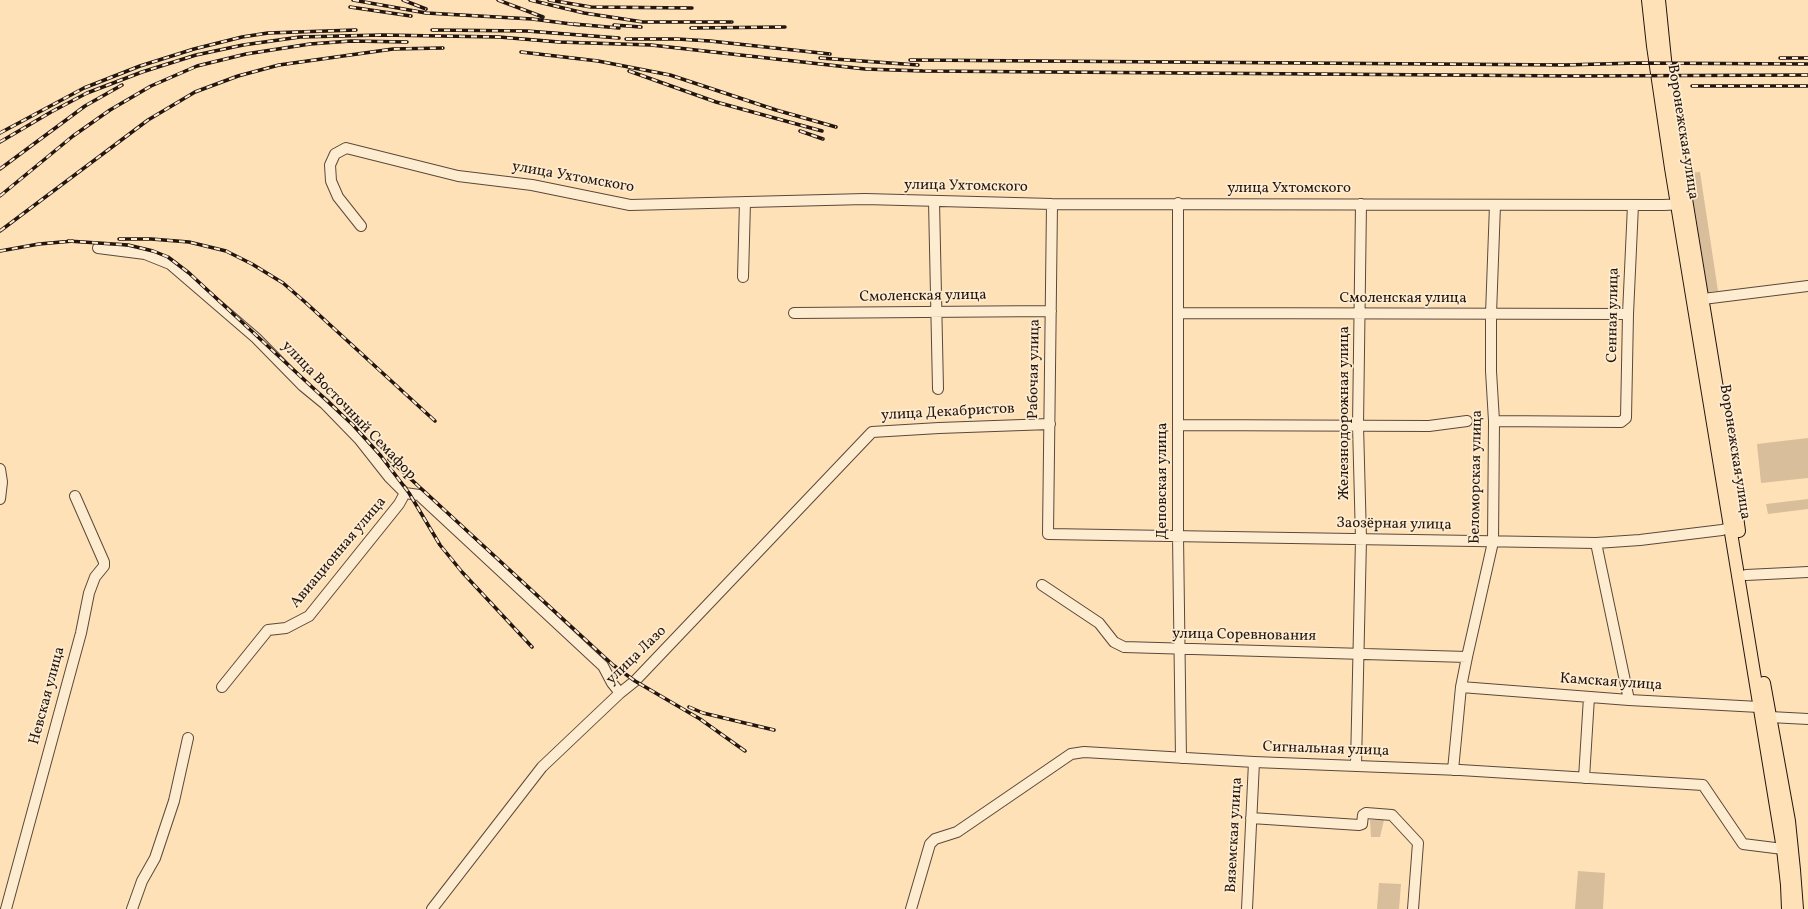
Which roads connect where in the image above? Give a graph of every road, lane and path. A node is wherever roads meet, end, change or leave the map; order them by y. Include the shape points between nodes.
1 (1648, 0) edge
2 (1659, 0) edge
3 (934, 201) junction
4 (745, 202) junction
5 (1178, 203) junction
6 (1052, 204) junction
7 (1361, 204) junction
8 (1495, 204) junction
9 (1682, 204) junction
10 (1633, 205) junction
11 (361, 226) dead end
12 (98, 248) dead end
13 (743, 277) dead end
14 (1808, 286) edge
15 (1698, 299) junction
16 (1051, 311) junction
17 (937, 312) junction
18 (794, 313) dead end
19 (1178, 313) junction
20 (1360, 314) junction
21 (1491, 314) junction
22 (1628, 314) junction
23 (938, 389) dead end
24 (1467, 421) dead end
25 (1494, 421) junction
26 (1050, 424) junction
27 (1178, 425) junction
28 (1358, 425) junction
29 (872, 432) joint
30 (0, 469) edge
31 (405, 493) junction
32 (75, 496) dead end
33 (0, 499) edge
34 (1734, 527) junction
35 (1048, 534) joint
36 (1178, 536) junction
37 (1361, 539) junction
38 (1493, 542) junction
39 (1596, 543) junction
40 (1808, 572) edge
41 (1746, 575) junction
42 (1042, 585) dead end
43 (1180, 650) junction
44 (1358, 654) junction
45 (1466, 657) junction
46 (222, 687) dead end
47 (1461, 687) junction
48 (620, 693) junction
49 (1589, 697) junction
50 (1630, 700) junction
51 (1759, 707) junction
52 (1770, 717) junction
53 (1808, 719) edge
54 (188, 738) dead end
55 (1181, 758) junction
56 (1254, 762) junction
57 (1356, 765) junction
58 (1453, 770) junction
59 (1584, 778) junction
60 (1251, 818) junction
61 (1783, 849) junction
62 (6, 909) edge
63 (132, 909) edge
64 (432, 909) edge
65 (911, 909) edge
66 (1246, 909) edge
67 (1413, 909) edge
68 (1788, 909) edge
69 (1797, 909) edge

1 - 9 main road, Воронежская улица via 1657,76
2 - 9 main road, Воронежская улица
3 - 4 street, улица Ухтомского
3 - 6 street, улица Ухтомского
3 - 17 street
4 - 11 street, улица Ухтомского via 630,205 532,185 458,176 346,148 335,154 330,165 331,181 338,197
4 - 13 street
5 - 6 street, улица Ухтомского
5 - 7 street, улица Ухтомского
5 - 19 street, Деповская улица
6 - 16 street, Рабочая улица
7 - 8 street, улица Ухтомского
7 - 20 street, Железнодорожная улица
8 - 10 street, улица Ухтомского
8 - 21 street, Беломорская улица
9 - 10 street, улица Ухтомского
9 - 15 main road, Воронежская улица
10 - 22 street, Сенная улица
12 - 31 street, улица Восточный Семафор via 145,254 170,264 256,338 303,386 325,404
14 - 15 street
15 - 34 main road, Воронежская улица
16 - 17 street, Смоленская улица
16 - 26 street, Рабочая улица
17 - 18 street, Смоленская улица
17 - 23 street
19 - 20 street, Смоленская улица
19 - 27 street, Деповская улица
20 - 21 street, Смоленская улица
20 - 28 street, Железнодорожная улица
21 - 22 street, Смоленская улица
21 - 25 street, Беломорская улица
22 - 25 street, Сенная улица via 1625,420
24 - 28 street via 1429,426
25 - 38 street, Беломорская улица
26 - 29 street, улица Декабристов
26 - 35 street, Рабочая улица
27 - 28 street
27 - 36 street, Деповская улица
28 - 37 street, Железнодорожная улица
29 - 48 street, улица Лазо via 646,670
30 - 33 street
31 - 46 street, Авиационная улица via 399,504 309,616 286,628 268,630
31 - 48 street, улица Восточный Семафор via 419,495 425,500 603,666
32 - 62 street, Невская улица via 104,566 95,577 89,593 81,633
34 - 39 street, Заозёрная улица via 1640,540
34 - 41 main road, Воронежская улица
34 - 51 main road, Воронежская улица
35 - 36 street, Заозёрная улица
36 - 37 street, Заозёрная улица
36 - 43 street, Деповская улица
37 - 38 street, Заозёрная улица
37 - 44 street, Железнодорожная улица
38 - 39 street, Заозёрная улица
38 - 45 street, Беломорская улица
39 - 50 street
40 - 41 street
41 - 52 main road, Воронежская улица
42 - 43 street, улица Соревнования via 1099,623 1114,642 1124,647
43 - 44 street, улица Соревнования
43 - 55 street, Деповская улица
44 - 45 street, улица Соревнования
44 - 57 street, Железнодорожная улица
45 - 47 street, Беломорская улица
47 - 49 street, Камская улица
47 - 58 street, Беломорская улица
48 - 64 street, улица Лазо via 542,767
49 - 50 street, Камская улица
49 - 59 street
50 - 51 street, Камская улица
51 - 61 main road, Воронежская улица
52 - 53 street
52 - 69 main road, Воронежская улица via 1789,821
54 - 63 street via 174,801 155,858
55 - 56 street, Сигнальная улица
55 - 65 street, Сигнальная улица via 1084,752 1071,754 957,832 936,839 930,844
56 - 57 street, Сигнальная улица
56 - 60 street, Вяземская улица
57 - 58 street, Сигнальная улица
58 - 59 street, Сигнальная улица
59 - 61 street, Сигнальная улица via 1703,785 1742,844
60 - 66 street, Вяземская улица
60 - 67 street via 1359,825 1362,824 1363,815 1366,813 1392,815 1418,844
61 - 68 main road, Воронежская улица

